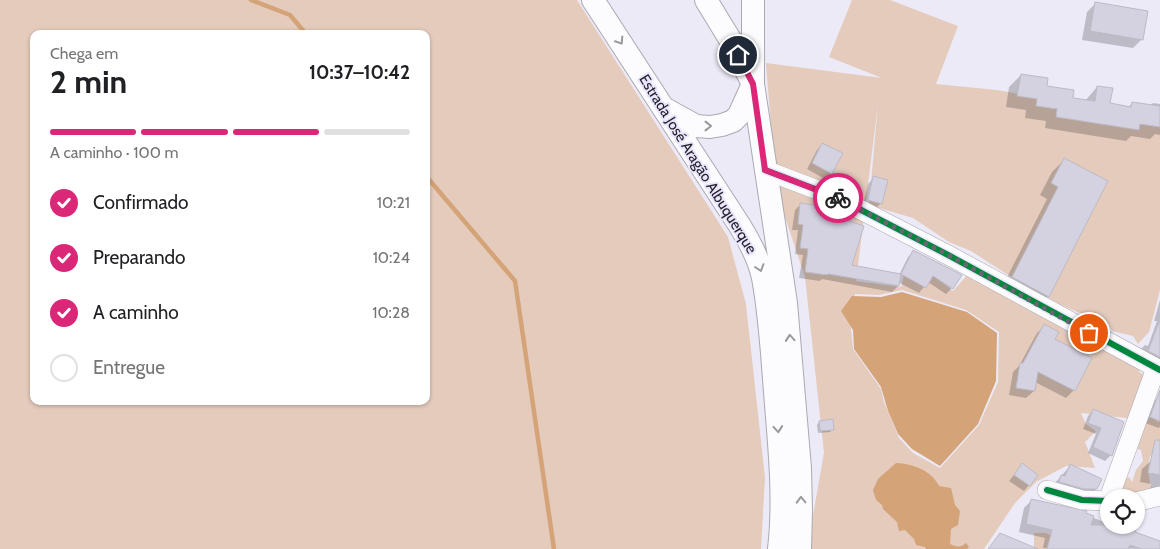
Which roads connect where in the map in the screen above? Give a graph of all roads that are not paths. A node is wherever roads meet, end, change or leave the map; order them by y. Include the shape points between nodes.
1 (594, 0) edge
2 (706, 0) edge
3 (753, 0) edge
4 (753, 84) junction
5 (664, 108) junction
6 (765, 170) junction
7 (1158, 369) edge
8 (1113, 489) edge
9 (1047, 490) dead end
10 (1160, 496) edge
11 (1100, 499) edge
12 (1145, 500) edge
13 (779, 549) edge
14 (800, 549) edge

1 -> 5 main road, Estrada José Aragão Albuquerque
2 - 4 main road, Estrada José Aragão Albuquerque
3 - 4 main road
5 -> 4 main road via 696,126 722,125 740,115
4 - 6 main road, Estrada José Aragão Albuquerque
5 -> 13 main road, Estrada José Aragão Albuquerque via 750,242 762,277 770,326 779,440
6 - 7 street via 836,197
14 -> 6 main road, Estrada José Aragão Albuquerque via 800,468 787,312
7 - 8 street
9 - 11 street via 1082,500
10 - 12 street

